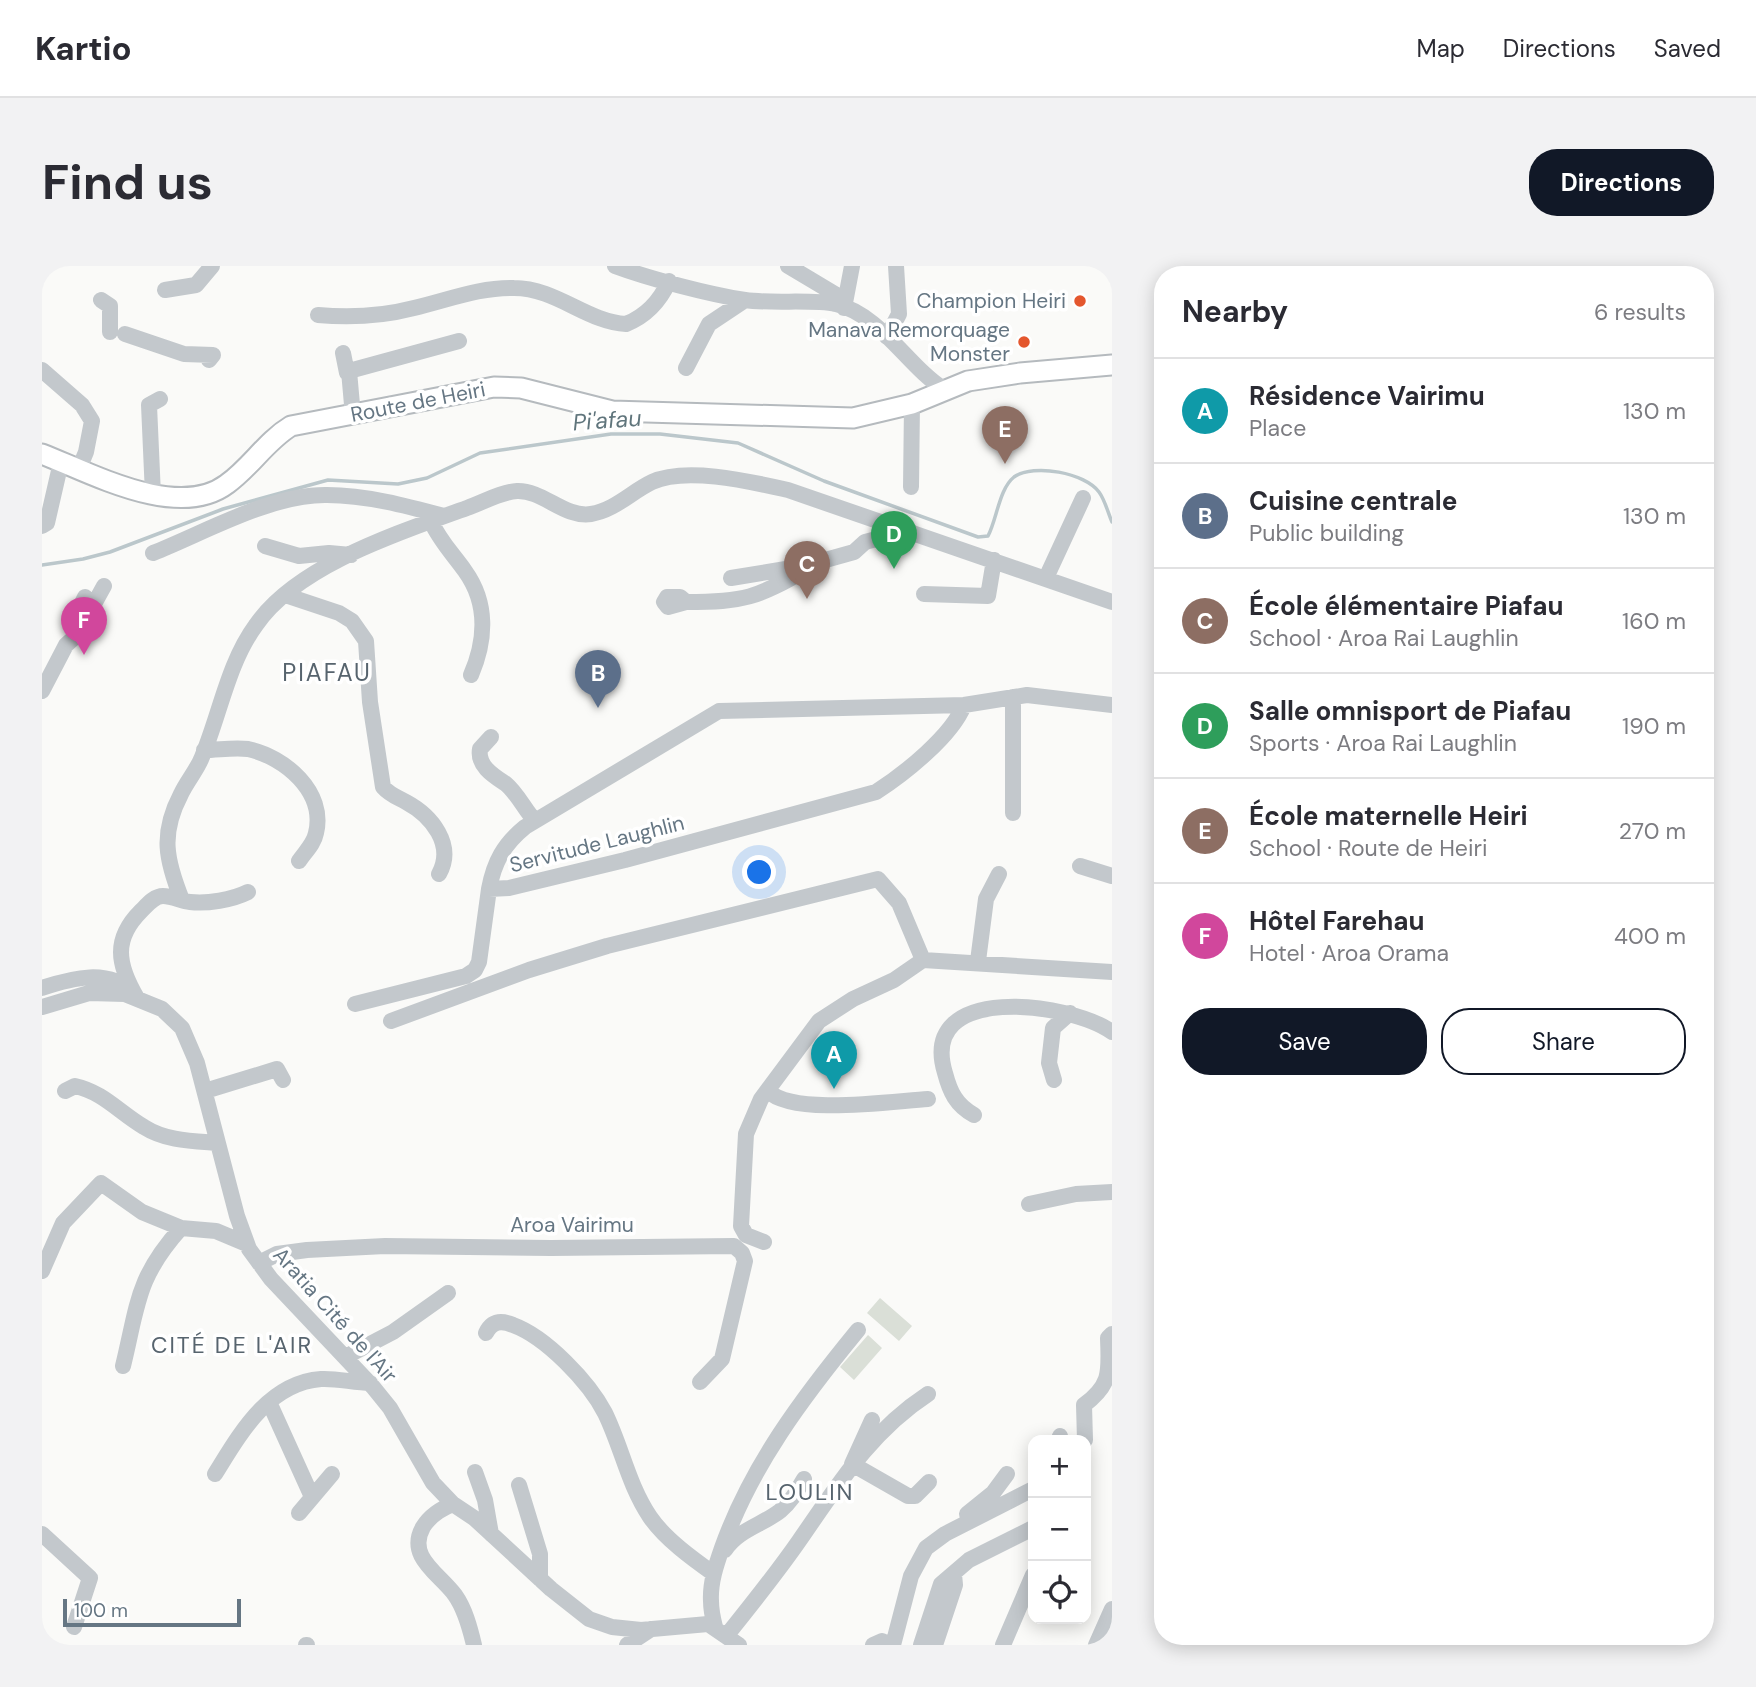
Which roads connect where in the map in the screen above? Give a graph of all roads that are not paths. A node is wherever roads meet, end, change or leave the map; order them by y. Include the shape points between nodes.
1 (212, 266) edge
2 (615, 266) edge
3 (788, 266) edge
4 (852, 266) edge
5 (896, 266) edge
6 (659, 275) edge
7 (166, 290) dead end
8 (101, 300) dead end
9 (745, 300) junction
10 (840, 306) junction
11 (318, 316) dead end
12 (887, 338) junction
13 (459, 341) dead end
14 (344, 353) dead end
15 (209, 360) dead end
16 (1112, 365) edge
17 (686, 368) dead end
18 (42, 370) edge
19 (347, 373) junction
20 (945, 390) junction
21 (160, 399) dead end
22 (912, 404) junction
23 (353, 416) junction
24 (42, 454) edge
25 (70, 465) junction
26 (911, 487) dead end
27 (153, 495) junction
28 (1083, 498) dead end
29 (437, 519) junction
30 (42, 526) edge
31 (904, 532) junction
32 (265, 546) dead end
33 (153, 553) dead end
34 (351, 555) junction
35 (828, 558) junction
36 (994, 560) junction
37 (731, 578) dead end
38 (1046, 578) junction
39 (104, 586) dead end
40 (924, 594) dead end
41 (285, 595) junction
42 (85, 597) dead end
43 (686, 602) dead end
44 (1112, 602) edge
45 (66, 645) junction
46 (471, 675) dead end
47 (42, 691) edge
48 (1013, 697) junction
49 (964, 705) junction
50 (1112, 705) edge
51 (491, 737) dead end
52 (203, 754) junction
53 (1013, 813) dead end
54 (535, 821) junction
55 (299, 861) dead end
56 (1080, 866) dead end
57 (439, 874) dead end
58 (999, 874) dead end
59 (1108, 880) edge
60 (489, 889) junction
61 (248, 892) dead end
62 (182, 900) junction
63 (923, 960) junction
64 (978, 961) junction
65 (1112, 972) edge
66 (42, 988) edge
67 (137, 998) junction
68 (355, 1004) dead end
69 (42, 1007) edge
70 (1070, 1013) junction
71 (391, 1021) dead end
72 (1112, 1032) edge
73 (283, 1080) dead end
74 (1054, 1080) dead end
75 (65, 1091) dead end
76 (205, 1091) junction
77 (768, 1091) junction
78 (928, 1099) dead end
79 (974, 1115) dead end
80 (218, 1143) junction
81 (1112, 1192) edge
82 (1029, 1204) dead end
83 (181, 1228) junction
84 (764, 1242) dead end
85 (247, 1244) junction
86 (259, 1262) junction
87 (42, 1271) edge
88 (447, 1293) dead end
89 (858, 1330) dead end
90 (486, 1333) dead end
91 (1112, 1334) edge
92 (347, 1356) junction
93 (123, 1366) dead end
94 (700, 1382) dead end
95 (370, 1383) junction
96 (928, 1394) dead end
97 (268, 1402) junction
98 (872, 1420) dead end
99 (1085, 1435) edge
100 (852, 1464) junction
101 (475, 1472) dead end
102 (215, 1474) dead end
103 (332, 1474) dead end
104 (1007, 1474) dead end
105 (804, 1479) dead end
106 (929, 1482) dead end
107 (519, 1485) dead end
108 (1028, 1492) edge
109 (312, 1497) junction
110 (453, 1504) junction
111 (299, 1513) dead end
112 (1028, 1530) edge
113 (42, 1534) edge
114 (491, 1534) junction
115 (945, 1534) junction
116 (716, 1568) junction
117 (954, 1574) junction
118 (540, 1579) junction
119 (1028, 1587) edge
120 (1112, 1609) edge
121 (74, 1627) dead end
122 (651, 1629) junction
123 (727, 1636) edge
124 (474, 1645) edge
125 (627, 1645) edge
126 (873, 1645) edge
127 (892, 1645) edge
128 (921, 1645) edge
129 (935, 1645) edge
130 (1003, 1645) edge
131 (1096, 1645) edge

1 - 7 street via 196,285
2 - 6 street
3 - 10 street via 835,294
4 - 10 street
5 - 12 street via 899,314
6 - 9 street
6 - 11 street via 663,294 649,310 626,324 607,321 554,296 517,288 480,291 383,314
8 - 15 street via 110,306 118,333 184,354 213,355
9 - 10 street
9 - 17 street via 709,324
10 - 12 street
12 - 20 street
13 - 19 street
14 - 19 street
16 - 20 main road, Route de Heiri via 1020,373 968,381
18 - 25 street via 82,405 92,421 92,432
19 - 23 street
20 - 22 main road, Route de Heiri
21 - 27 street via 149,405
22 - 23 main road, Route de Heiri via 853,418 612,411 521,388 494,387
22 - 26 street
23 - 27 main road, Route de Heiri via 291,426 224,486 197,496
24 - 25 main road, Route de Heiri
25 - 27 main road, Route de Heiri via 106,482
25 - 30 street
28 - 38 street
29 - 31 street via 520,491 569,511 594,513 663,478 718,477 788,490
29 - 33 street via 355,498 302,497
29 - 34 street
29 - 46 street via 438,537 467,574 483,610 482,646
31 - 35 street
31 - 36 street
32 - 34 street via 299,556
34 - 41 street
35 - 37 street
35 - 43 street via 762,595 726,602
36 - 38 street
36 - 40 street via 988,596
38 - 44 street
39 - 45 street via 77,635
41 - 52 street via 252,631
41 - 57 street via 339,613 361,630 369,654 370,702 383,787 419,811 439,832 445,857
42 - 45 street
45 - 47 street
48 - 49 street, Servitude Laughlin
48 - 50 street, Servitude Laughlin via 1041,695
48 - 53 street
49 - 54 street, Servitude Laughlin via 719,711
49 - 60 street, Servitude Laughlin via 946,732 876,792 612,863
51 - 54 street via 479,755
52 - 55 street via 245,748 264,754 302,780 311,792 317,821 312,843
52 - 62 street via 179,797 166,839
54 - 60 street, Servitude Laughlin via 500,854
56 - 59 street
58 - 64 street via 986,899
60 - 68 street via 475,970
61 - 62 street via 217,900
62 - 67 street via 161,896 151,901 123,932 122,960
63 - 64 street
63 - 71 street via 900,903 877,879 607,946
63 - 77 street via 820,1021
64 - 65 street
66 - 67 street, Aratia Cité de l'Air via 82,977 108,978 124,984
67 - 69 street, Aratia Cité de l'Air via 97,992
67 - 76 street, Aratia Cité de l'Air via 162,1009 182,1028
70 - 72 street
70 - 74 street via 1053,1028 1049,1063
70 - 79 street via 1006,1007 986,1009 953,1023 945,1032 942,1065 953,1097
73 - 76 street via 277,1069
75 - 80 street via 75,1086 93,1090 166,1138
76 - 80 street, Aratia Cité de l'Air
77 - 78 street via 780,1099 817,1104
77 - 84 street via 751,1116 746,1134 741,1217 746,1235
80 - 85 street, Aratia Cité de l'Air
81 - 82 street
83 - 85 street via 216,1231
83 - 87 street via 142,1212 101,1183 63,1223
83 - 93 street via 152,1265 141,1288
85 - 86 street, Aratia Cité de l'Air
86 - 92 street, Aratia Cité de l'Air
86 - 94 street, Aroa Vairimu via 307,1250 385,1246 734,1246 745,1261 730,1331 722,1359
88 - 92 street via 393,1332
89 - 116 street via 803,1400 753,1477 729,1526
90 - 116 street via 504,1321 535,1334 559,1357 604,1412 631,1485 653,1521
91 - 99 street via 1108,1338 1108,1381 1099,1395 1084,1405
92 - 95 street, Aratia Cité de l'Air
95 - 97 street via 314,1380
95 - 110 street, Aratia Cité de l'Air via 390,1408 433,1483
96 - 100 street via 903,1410
97 - 102 street via 243,1430
97 - 109 street
98 - 100 street
100 - 106 street via 908,1496 915,1496
100 - 123 street
101 - 114 street
103 - 109 street
104 - 115 street via 993,1493
105 - 116 street via 792,1500 778,1512 738,1535
107 - 118 street via 540,1554
108 - 115 street
109 - 111 street
110 - 114 street, Aratia Cité de l'Air
110 - 124 street via 429,1520 419,1548 426,1564 459,1601
112 - 117 street via 969,1560
113 - 121 street via 90,1578
114 - 118 street, Aratia Cité de l'Air
115 - 127 street via 926,1548 911,1576
116 - 123 street via 710,1600
117 - 128 street via 938,1592
117 - 129 street via 955,1585
118 - 122 street, Aratia Cité de l'Air via 589,1619 612,1627
119 - 130 street
120 - 131 street
122 - 123 street, Aratia Cité de l'Air via 696,1624
122 - 125 street
126 - 127 street via 882,1641

